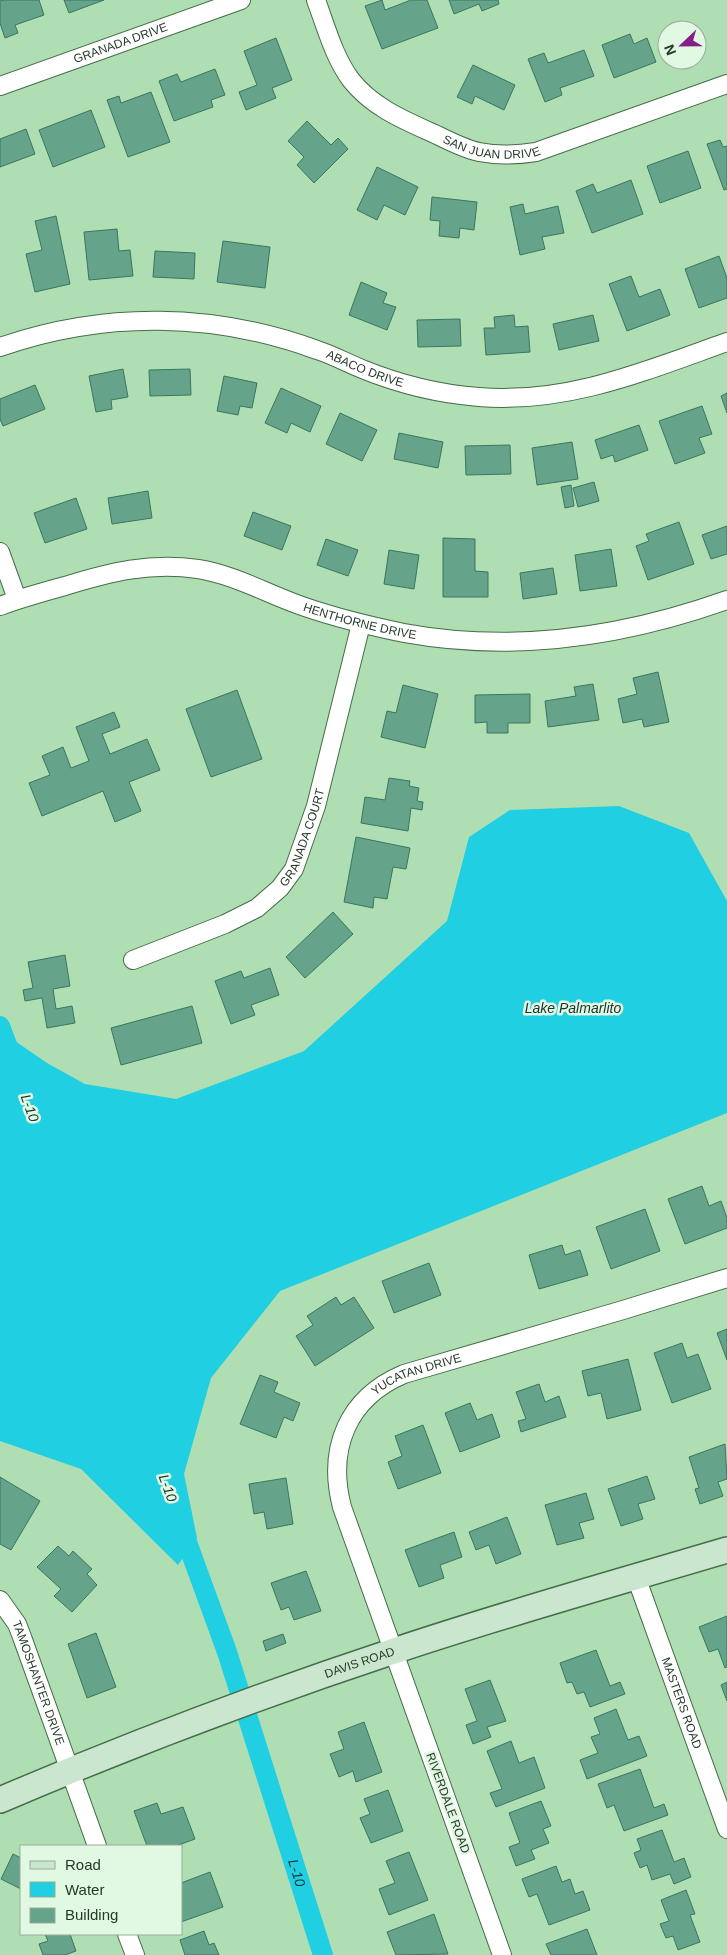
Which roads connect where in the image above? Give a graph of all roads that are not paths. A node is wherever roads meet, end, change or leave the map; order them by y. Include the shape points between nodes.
1 (241, 0) edge
2 (316, 0) edge
3 (727, 84) edge
4 (0, 86) edge
5 (727, 342) edge
6 (0, 348) edge
7 (0, 552) edge
8 (17, 599) junction
9 (727, 600) edge
10 (0, 606) edge
11 (361, 624) junction
12 (133, 960) dead end
13 (727, 1278) edge
14 (727, 1550) edge
15 (636, 1577) junction
16 (0, 1600) edge
17 (394, 1651) junction
18 (70, 1770) junction
19 (0, 1800) edge
20 (727, 1829) edge
21 (97, 1845) edge
22 (127, 1935) edge
23 (135, 1955) edge
24 (502, 1955) edge

1 - 4 street, GRANADA DRIVE
2 - 3 street, SAN JUAN DRIVE via 337,57 362,93 386,111 478,152 507,155 536,152
5 - 6 street, ABACO DRIVE via 615,382 571,393 526,398 450,394 406,384 270,334 204,322 108,322 59,330
7 - 8 street
8 - 10 street, HENTHORNE DRIVE
8 - 11 street, HENTHORNE DRIVE via 109,573 169,566 229,577 305,607
9 - 11 street, HENTHORNE DRIVE via 683,616 626,630 568,638 464,640
11 - 12 street, GRANADA COURT via 316,806 294,869 280,888 256,908 225,924
13 - 17 street, YUCATAN DRIVE via 404,1374 380,1386 360,1404 341,1440 336,1479 342,1507
14 - 15 street, DAVIS ROAD
15 - 17 street, DAVIS ROAD
15 - 20 street, MASTERS ROAD
16 - 18 street, TAMOSHANTER DRIVE via 22,1636
17 - 18 street, DAVIS ROAD
17 - 24 street, RIVERDALE ROAD
18 - 19 street, DAVIS ROAD
18 - 21 street, TAMOSHANTER DRIVE
22 - 23 street

